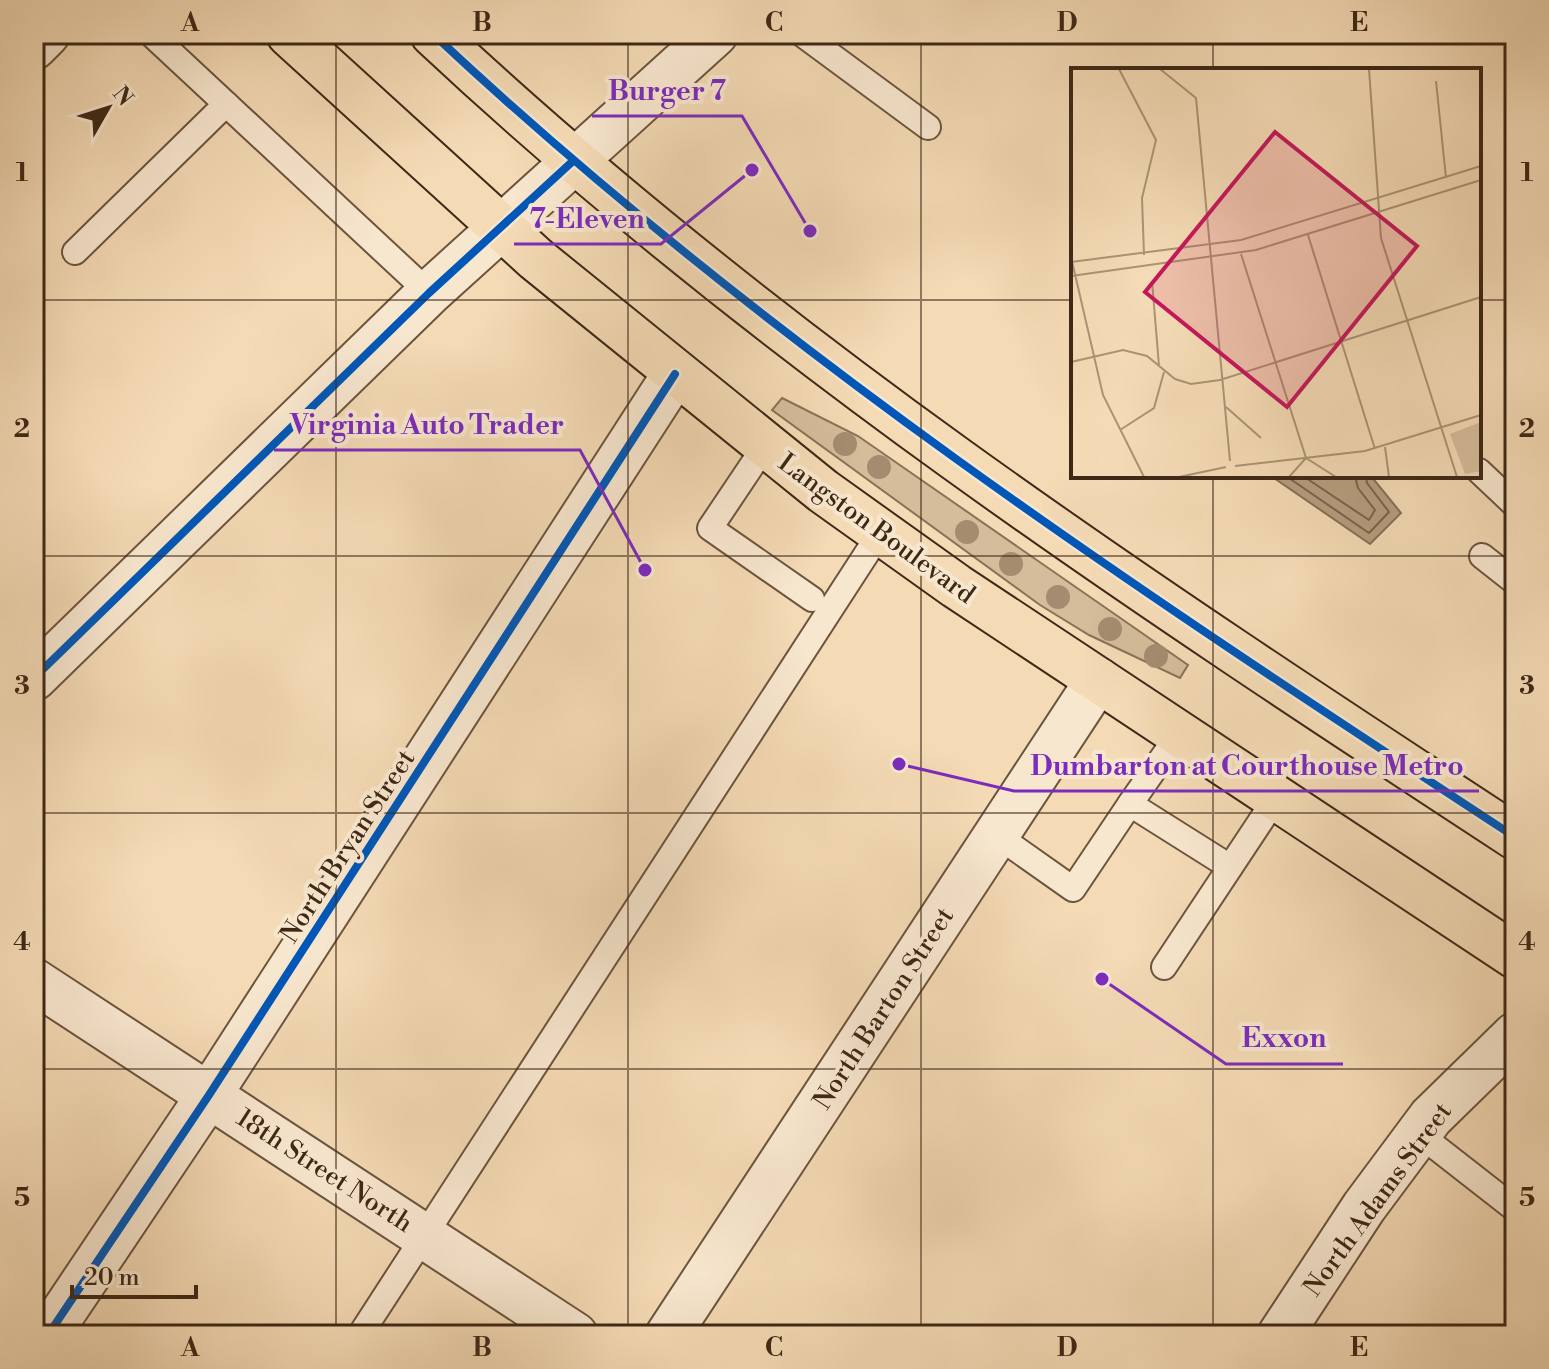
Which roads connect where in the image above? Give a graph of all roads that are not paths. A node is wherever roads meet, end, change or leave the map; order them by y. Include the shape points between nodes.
1 (47, 34) edge
2 (151, 34) edge
3 (289, 34) edge
4 (433, 34) edge
5 (802, 34) edge
6 (694, 40) edge
7 (34, 47) edge
8 (226, 104) junction
9 (928, 127) dead end
10 (573, 161) junction
11 (501, 228) junction
12 (75, 252) dead end
13 (429, 293) junction
14 (675, 374) junction
15 (765, 446) junction
16 (1481, 473) edge
17 (1515, 505) edge
18 (880, 533) junction
19 (1482, 556) dead end
20 (1515, 582) edge
21 (812, 599) dead end
22 (34, 678) edge
23 (1098, 680) junction
24 (1179, 734) junction
25 (1276, 798) junction
26 (1130, 804) junction
27 (995, 834) junction
28 (1515, 837) edge
29 (1230, 867) junction
30 (1515, 956) edge
31 (1164, 967) dead end
32 (34, 981) edge
33 (1515, 1035) edge
34 (209, 1095) junction
35 (1419, 1134) junction
36 (1515, 1209) edge
37 (426, 1235) junction
38 (48, 1335) edge
39 (360, 1335) edge
40 (575, 1335) edge
41 (668, 1335) edge
42 (1280, 1335) edge

1 - 7 street
2 - 8 lane
3 - 11 main road, Langston Boulevard
4 - 10 main road
5 - 9 lane
6 - 10 street
8 - 12 lane
8 - 13 lane
10 - 11 street
10 - 28 main road via 757,313 951,459
11 - 13 street
11 - 14 main road, Langston Boulevard
13 - 22 street
14 - 15 main road, Langston Boulevard
14 - 34 street, North Bryan Street
15 - 18 main road, Langston Boulevard
15 - 21 lane via 710,528
16 - 17 lane
18 - 23 main road, Langston Boulevard
18 - 37 lane
19 - 20 lane
23 - 24 main road, Langston Boulevard
23 - 27 street, North Barton Street
24 - 25 main road, Langston Boulevard
24 - 26 lane
25 - 29 lane
25 - 30 main road, Langston Boulevard
26 - 27 lane via 1073,889
26 - 29 lane
27 - 41 street, North Barton Street
29 - 31 lane
32 - 34 street, 18th Street North
33 - 35 street, North Adams Street
34 - 37 street, 18th Street North
34 - 38 street, North Bryan Street
35 - 36 lane
35 - 42 street, North Adams Street
37 - 39 lane
37 - 40 street, 18th Street North

